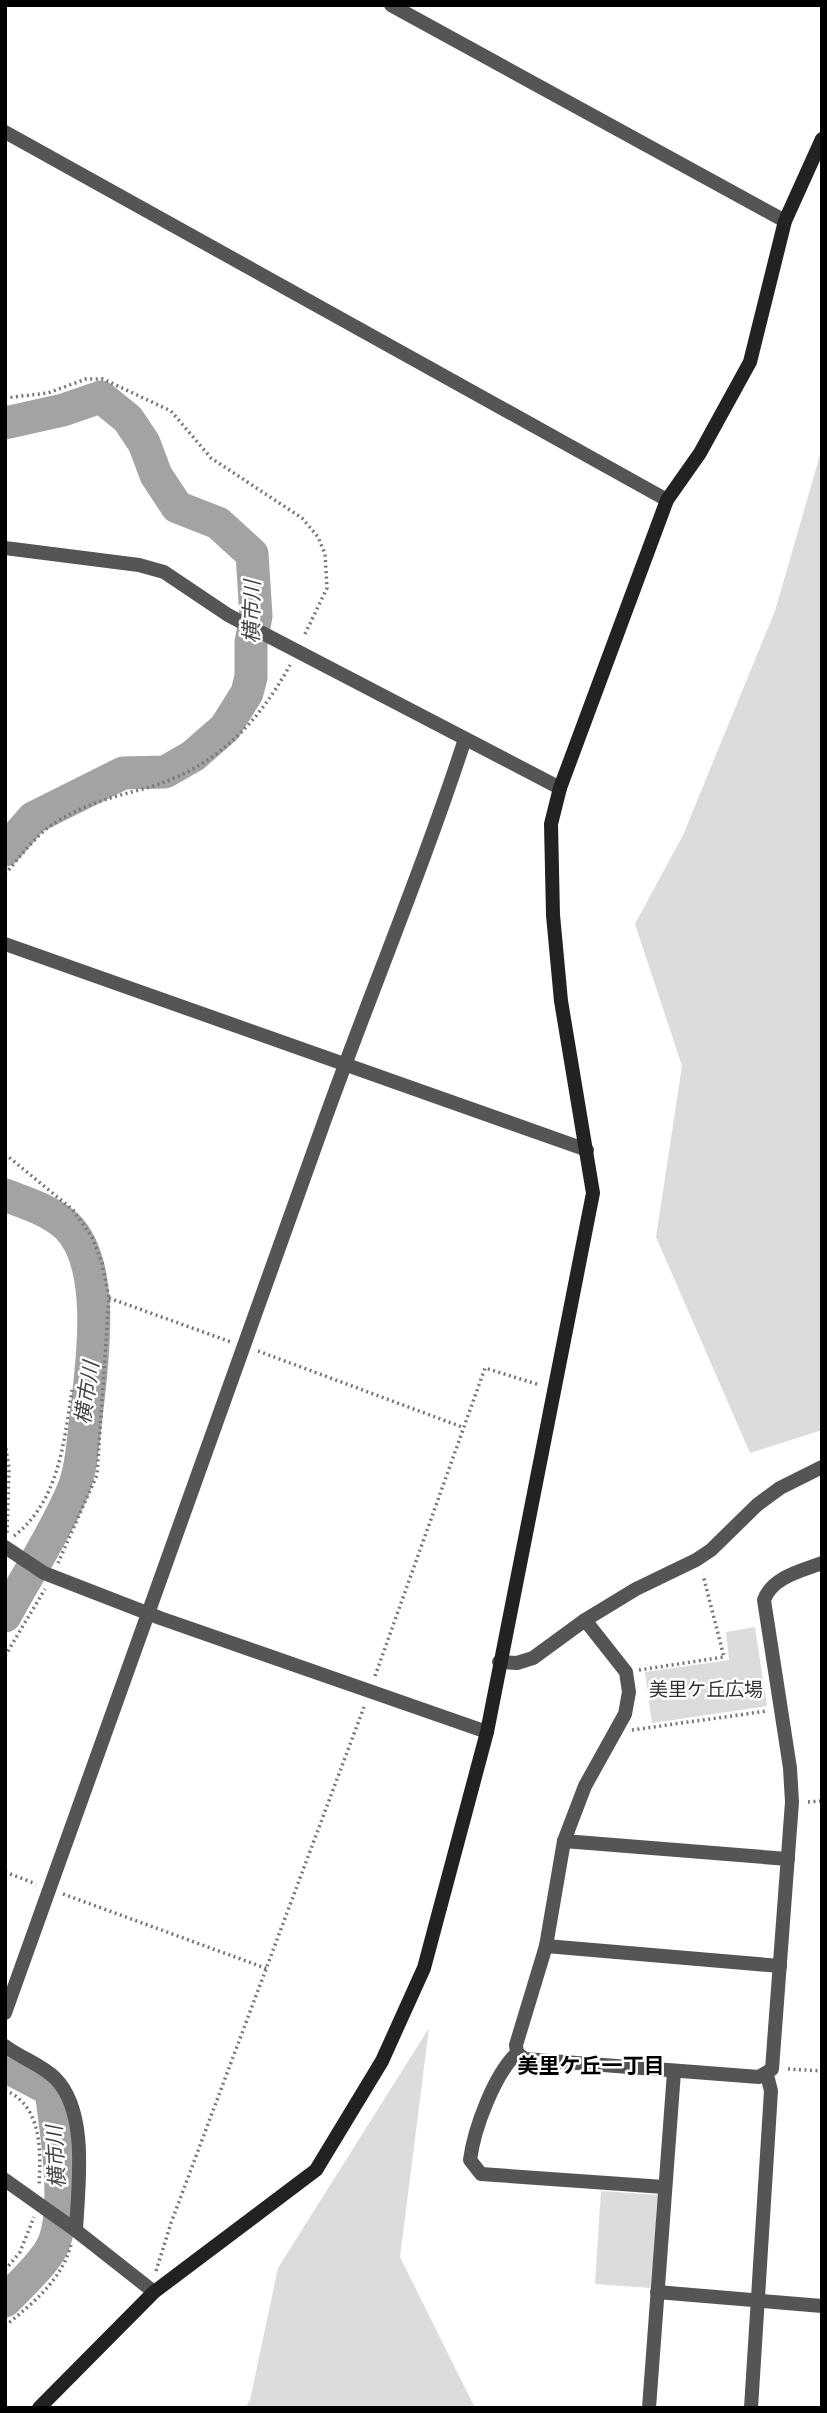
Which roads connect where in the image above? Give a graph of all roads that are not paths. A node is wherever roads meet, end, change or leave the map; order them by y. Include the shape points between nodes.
1 (391, 5) edge
2 (5, 132) edge
3 (822, 139) edge
4 (785, 220) junction
5 (667, 500) junction
6 (5, 548) edge
7 (465, 739) junction
8 (560, 788) junction
9 (5, 944) edge
10 (345, 1064) junction
11 (587, 1150) junction
12 (822, 1467) edge
13 (6, 1549) edge
14 (822, 1563) edge
15 (147, 1612) junction
16 (585, 1620) junction
17 (499, 1662) junction
18 (487, 1732) junction
19 (564, 1841) junction
20 (788, 1860) junction
21 (546, 1946) junction
22 (780, 1966) junction
23 (5, 2012) edge
24 (5, 2046) edge
25 (517, 2053) junction
26 (770, 2072) junction
27 (674, 2073) junction
28 (5, 2180) edge
29 (664, 2187) junction
30 (75, 2229) junction
31 (153, 2291) junction
32 (657, 2292) junction
33 (757, 2301) junction
34 (822, 2306) edge
35 (39, 2408) edge
36 (649, 2408) edge
37 (751, 2408) edge

1 - 4 street
2 - 5 street
3 - 4 street
4 - 5 street via 750,362 700,453
5 - 8 street
6 - 7 street via 164,572 228,615
7 - 8 street
7 - 10 street
8 - 11 street via 551,824 553,915 561,1001
9 - 10 street
10 - 11 street
10 - 15 street
11 - 17 street via 593,1193
12 - 16 street via 765,1499 696,1560
13 - 15 street via 49,1574
14 - 20 street via 780,1580 768,1589 764,1600 791,1791
15 - 18 street
15 - 23 street
16 - 17 street via 533,1658
16 - 19 street via 626,1672 629,1692 625,1714 585,1786
17 - 18 street
18 - 31 street via 424,1968 382,2061 316,2170
19 - 20 street
19 - 21 street
20 - 22 street
21 - 22 street
21 - 25 street
22 - 26 street
24 - 30 street via 53,2076 74,2108 79,2164
25 - 27 street via 525,2059
25 - 29 street via 505,2065 472,2141 470,2160 481,2174
26 - 27 street via 759,2077
26 - 33 street
27 - 29 street
28 - 30 street
29 - 32 street
30 - 31 street
31 - 35 street
32 - 33 street
32 - 36 street
33 - 34 street
33 - 37 street

